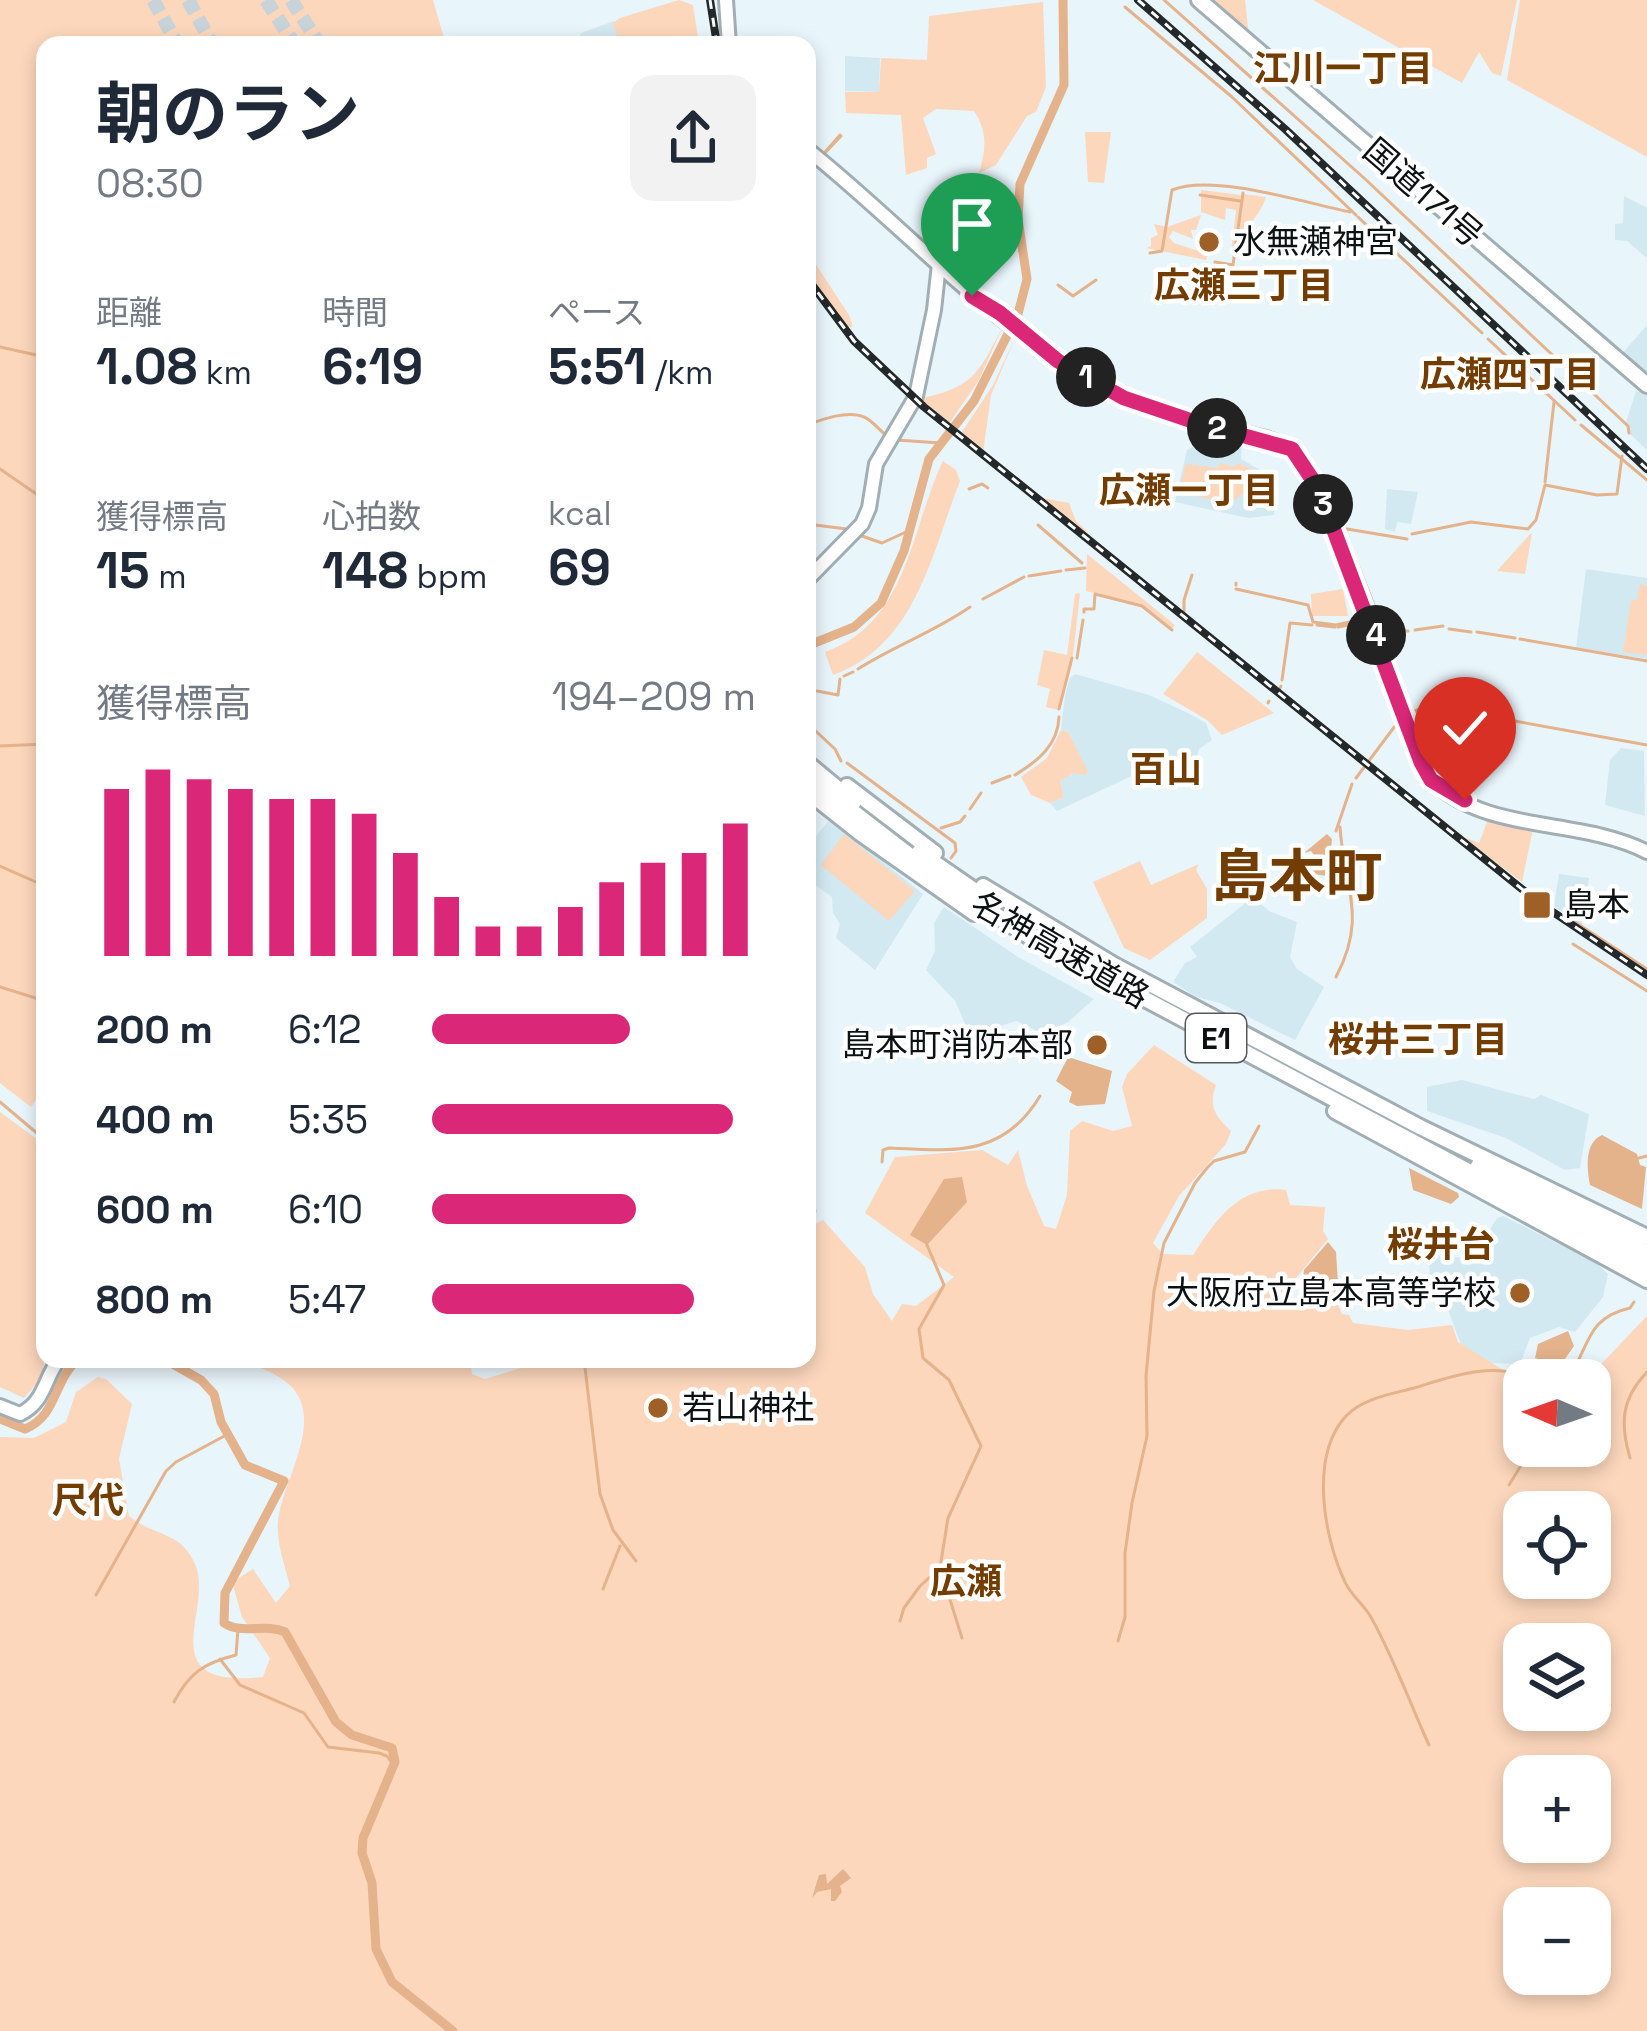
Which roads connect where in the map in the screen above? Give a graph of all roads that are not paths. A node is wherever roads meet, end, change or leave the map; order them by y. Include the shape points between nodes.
1 (726, 0) edge
2 (1199, 0) edge
3 (728, 36) edge
4 (816, 157) edge
5 (938, 264) junction
6 (1647, 385) edge
7 (816, 571) edge
8 (816, 759) edge
9 (816, 770) edge
10 (816, 783) edge
11 (816, 798) edge
12 (1647, 852) edge
13 (1647, 1237) edge
14 (1647, 1252) edge
15 (1647, 1266) edge
16 (1647, 1280) edge
17 (55, 1368) edge
18 (0, 1406) edge

1 - 3 main road
2 - 6 highway, 国道171号
4 - 5 main road
5 - 7 main road via 916,396 876,464 862,524
5 - 12 main road via 1058,361 1128,400 1294,451 1315,480 1431,780 1474,805 1604,834
8 - 13 highway, 名神高速道路 / E1 via 931,850 1079,945
9 - 14 highway, 名神高速道路 / E1 via 913,848 1042,934
10 - 15 highway, 名神高速道路 / E1 via 1038,942
11 - 16 highway, 名神高速道路 / E1 via 1051,960
17 - 18 main road via 27,1412

